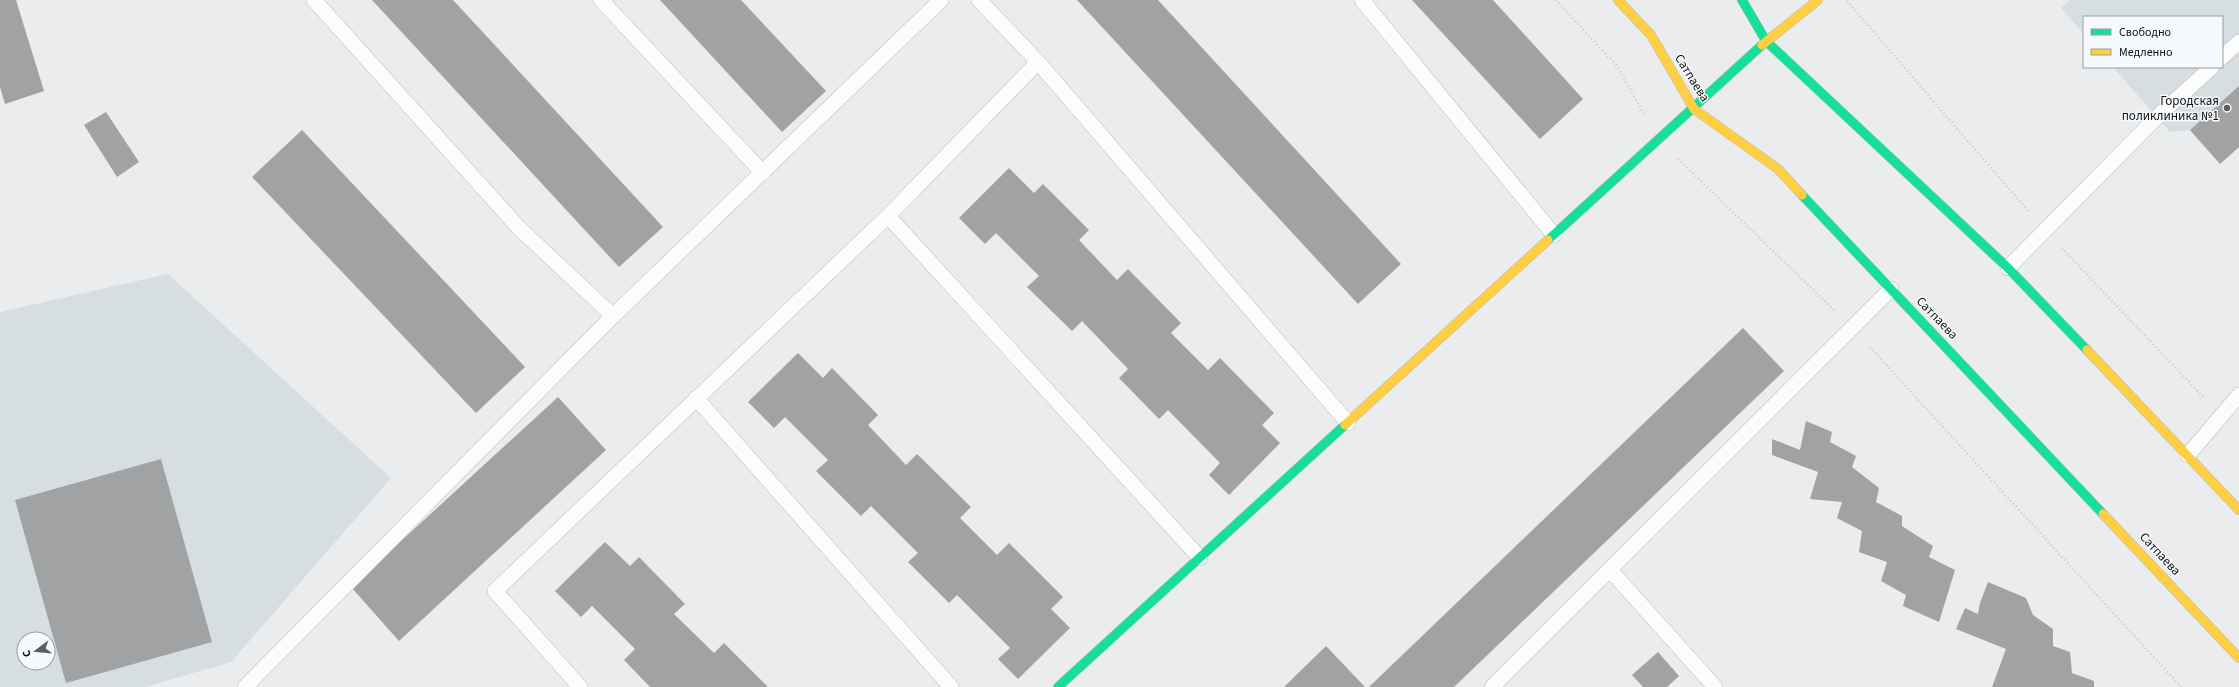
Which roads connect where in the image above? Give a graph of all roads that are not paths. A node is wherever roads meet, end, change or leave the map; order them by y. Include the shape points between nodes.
1 (314, 0) edge
2 (601, 0) edge
3 (941, 0) edge
4 (979, 0) edge
5 (1362, 0) edge
6 (1618, 0) edge
7 (1742, 0) edge
8 (1818, 0) edge
9 (1766, 41) junction
10 (2239, 42) edge
11 (2223, 57) edge
12 (1038, 62) junction
13 (2211, 68) edge
14 (1694, 109) junction
15 (764, 173) junction
16 (888, 216) junction
17 (1554, 235) junction
18 (2008, 268) junction
19 (1891, 289) junction
20 (613, 316) junction
21 (2239, 395) edge
22 (696, 398) junction
23 (1348, 423) junction
24 (2188, 455) junction
25 (2239, 510) edge
26 (1200, 558) junction
27 (1610, 570) junction
28 (2239, 658) edge
29 (244, 687) edge
30 (580, 687) edge
31 (951, 687) edge
32 (1058, 687) edge
33 (1492, 687) edge
34 (1715, 687) edge

1 - 20 lane via 519,228
2 - 15 lane
3 - 15 lane
4 - 12 lane
5 - 17 lane
6 - 14 street, Сатпаева via 1651,35
7 - 9 street
8 - 9 street
9 - 14 street
9 - 18 street
10 - 11 lane
12 - 16 lane
12 - 23 lane
13 - 18 lane via 2157,117
14 - 17 street
14 - 19 street, Сатпаева via 1778,169
15 - 20 lane
16 - 22 lane
16 - 26 lane
17 - 23 street
18 - 24 street
19 - 27 lane
19 - 28 street, Сатпаева
20 - 29 lane
21 - 24 lane
22 - 30 lane via 495,590
22 - 31 lane
23 - 26 street
24 - 25 street
26 - 32 street
27 - 33 lane
27 - 34 lane

